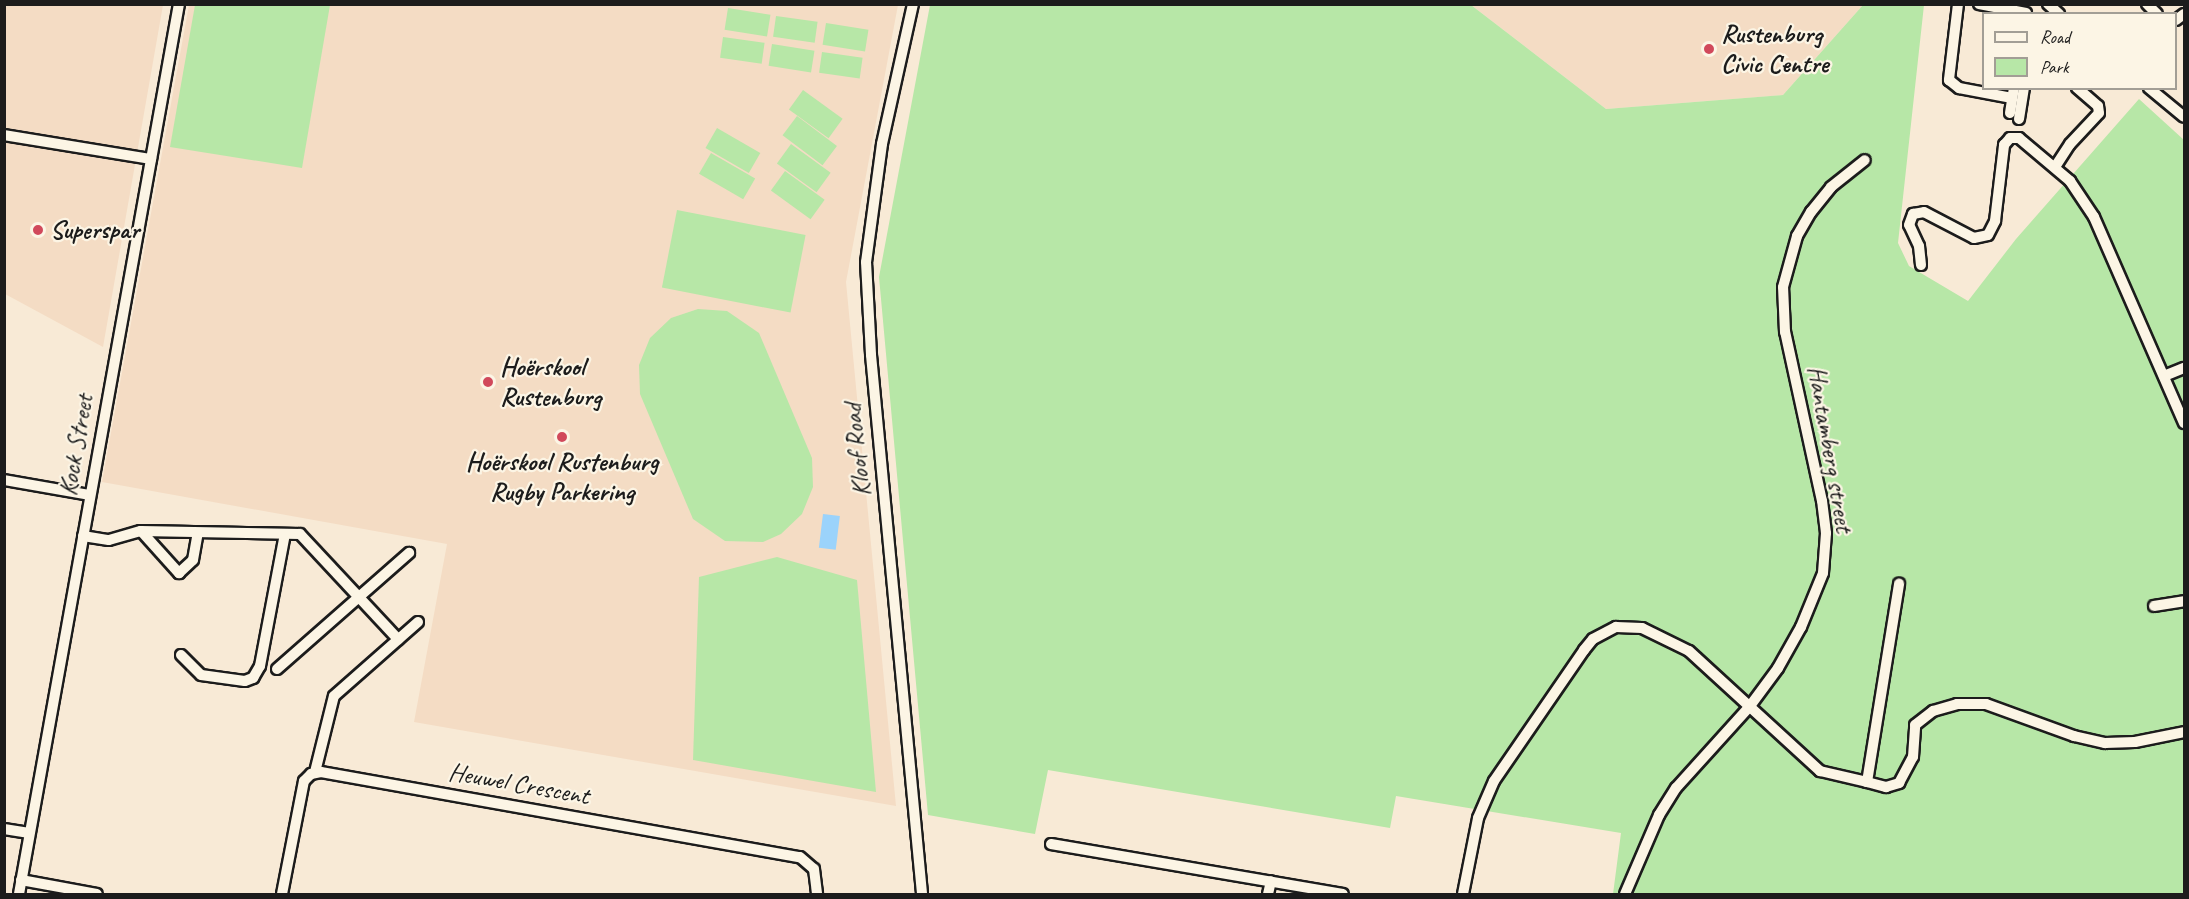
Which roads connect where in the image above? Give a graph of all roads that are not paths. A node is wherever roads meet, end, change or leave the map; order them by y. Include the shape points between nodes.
1 (179, 4) edge
2 (913, 4) edge
3 (1958, 4) edge
4 (1979, 4) edge
5 (2021, 12) edge
6 (2023, 90) edge
7 (2079, 90) edge
8 (2151, 90) edge
9 (2013, 93) edge
10 (2184, 117) edge
11 (4, 135) edge
12 (151, 159) junction
13 (1865, 160) dead end
14 (2055, 167) junction
15 (1921, 265) dead end
16 (2184, 368) edge
17 (2164, 376) junction
18 (2184, 423) edge
19 (4, 480) edge
20 (90, 495) junction
21 (141, 531) junction
22 (198, 533) junction
23 (285, 534) junction
24 (83, 536) junction
25 (409, 553) dead end
26 (1899, 584) dead end
27 (360, 596) junction
28 (2184, 602) edge
29 (2154, 606) dead end
30 (417, 622) dead end
31 (398, 639) junction
32 (182, 655) dead end
33 (277, 669) dead end
34 (1750, 706) junction
35 (2184, 732) edge
36 (315, 772) junction
37 (1867, 782) junction
38 (4, 829) edge
39 (28, 833) junction
40 (1051, 844) dead end
41 (21, 880) junction
42 (1271, 881) junction
43 (59, 891) edge
44 (19, 894) edge
45 (97, 894) edge
46 (282, 894) edge
47 (817, 894) edge
48 (922, 894) edge
49 (1268, 894) edge
50 (1343, 894) edge
51 (1463, 894) edge
52 (1625, 894) edge

1 - 12 street, Kock Street
2 - 48 street, Kloof Road via 882,144 866,262 872,366
3 - 9 street via 1948,80 1959,88
4 - 5 street
6 - 9 street via 2014,116
7 - 14 street via 2098,106 2099,113
8 - 10 street
11 - 12 street
12 - 20 street, Kock Street
13 - 34 street, Hantamberg street via 1831,187 1811,212 1797,236 1783,286 1785,332 1822,501 1825,557 1823,573 1801,627
14 - 15 street via 2019,138 2010,138 2004,145 1992,230 1974,238 1924,212 1913,214 1909,225 1919,246
14 - 17 street via 2094,217
16 - 17 street
17 - 18 street
19 - 20 street
20 - 24 street, Kock Street
21 - 22 street
21 - 22 street via 179,573 193,560
21 - 24 street via 109,540
22 - 23 street
23 - 27 street via 305,537
23 - 32 street via 260,666 254,678 245,681 201,675
24 - 39 street, Kock Street
25 - 27 street
26 - 37 street
27 - 31 street
27 - 33 street
28 - 29 street
30 - 31 street
31 - 36 street via 334,696
34 - 37 street via 1820,771
34 - 51 street via 1689,651 1660,634 1630,626 1616,627 1593,639 1494,781 1478,818
34 - 52 street, Hantamberg street via 1676,788 1645,840
35 - 37 street via 2135,742 2105,743 2074,736 1986,704 1957,704 1932,711 1915,725 1913,757 1899,783 1886,787
36 - 46 street via 302,787
36 - 47 street, Heuwel Crescent via 800,857 814,869
38 - 39 street
39 - 41 street, Kock Street
40 - 42 street
41 - 43 street
41 - 44 street, Kock Street
42 - 49 street
42 - 50 street
43 - 45 street

